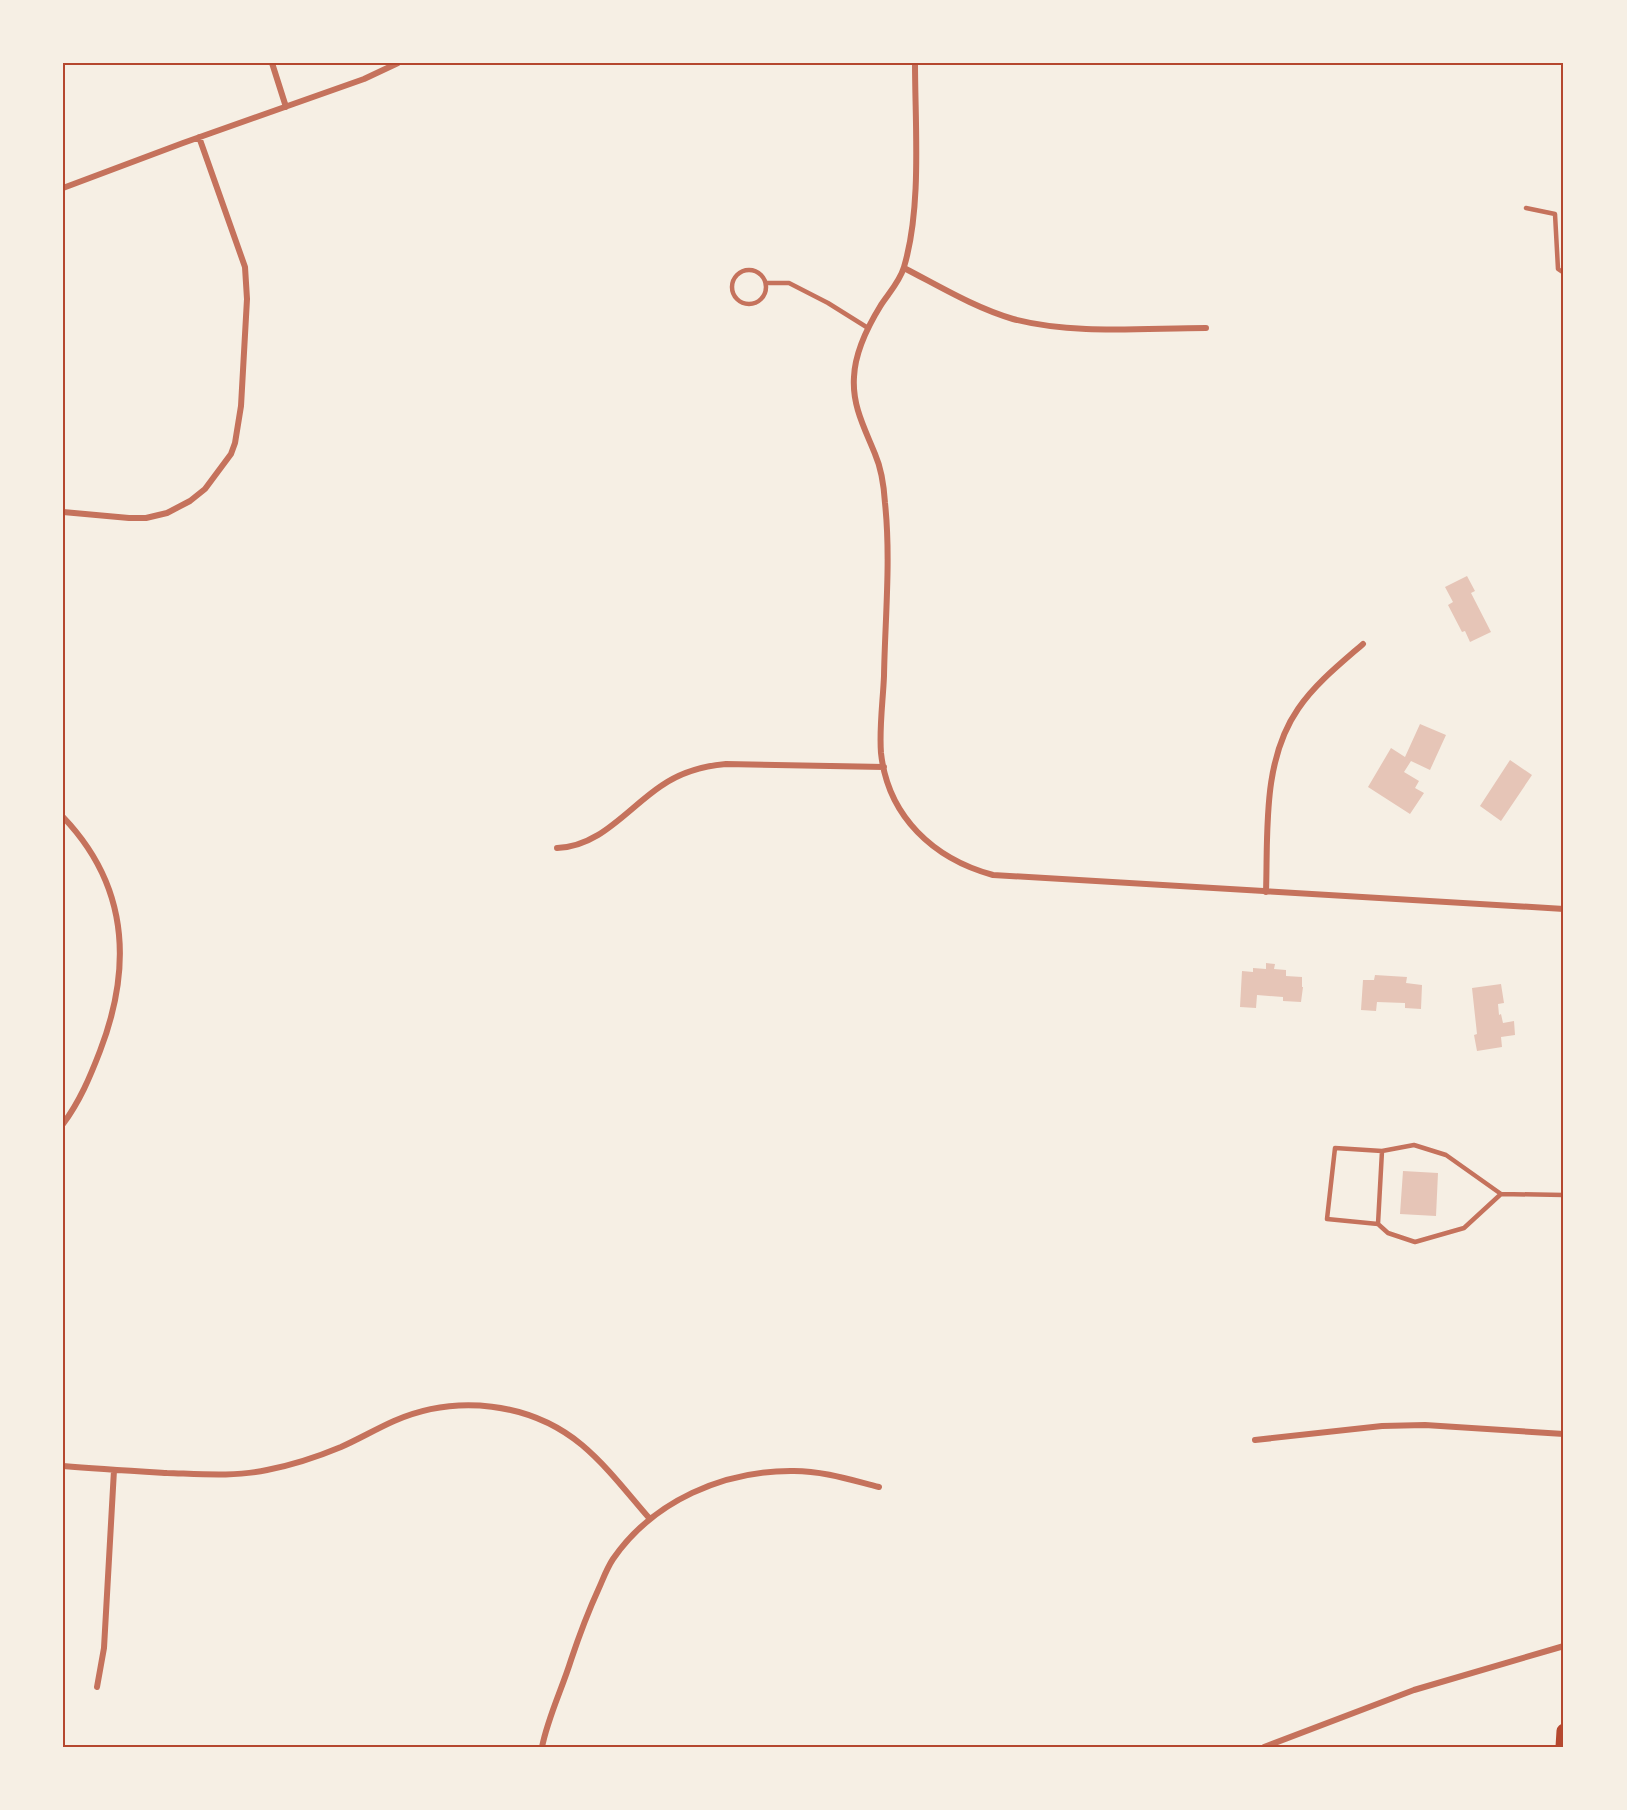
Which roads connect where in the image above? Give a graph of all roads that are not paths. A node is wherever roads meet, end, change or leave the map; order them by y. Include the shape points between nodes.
1 (272, 63) edge
2 (398, 63) edge
3 (915, 63) edge
4 (286, 107) junction
5 (199, 137) junction
6 (63, 188) edge
7 (1526, 208) dead end
8 (904, 268) junction
9 (1564, 273) edge
10 (766, 283) junction
11 (868, 328) junction
12 (1206, 328) dead end
13 (63, 512) edge
14 (1363, 644) dead end
15 (884, 767) junction
16 (63, 817) edge
17 (557, 848) dead end
18 (1266, 892) junction
19 (1564, 909) edge
20 (63, 1124) edge
21 (1382, 1151) junction
22 (1501, 1194) junction
23 (1564, 1196) edge
24 (1378, 1224) junction
25 (1564, 1434) edge
26 (1255, 1440) dead end
27 (63, 1466) edge
28 (114, 1470) junction
29 (879, 1487) dead end
30 (650, 1519) junction
31 (1564, 1646) edge
32 (97, 1687) dead end
33 (1564, 1731) edge
34 (542, 1747) edge
35 (1264, 1747) edge
36 (1563, 1747) edge

1 - 4 street
2 - 4 street
3 - 8 street via 915,206
4 - 5 street
5 - 6 street
5 - 13 street via 245,267 241,406 235,443 205,489 167,513 129,518
7 - 9 lane via 1556,214 1558,269
8 - 11 street
8 - 12 street via 976,304 1041,325
10 - 10 lane via 759,273 748,270 737,275 732,285 734,297 744,304 756,303 765,295
10 - 11 lane via 789,283
11 - 15 street via 854,376 857,409 876,455 886,505 881,736
14 - 18 street via 1298,708 1284,734 1272,775
15 - 17 street via 705,766 661,786 606,830 571,848
15 - 18 street via 891,792 922,838 938,852 974,870 1006,876
16 - 20 street via 91,851 105,877 114,901 121,956 108,1029 86,1086
18 - 19 street
21 - 22 lane via 1414,1145 1446,1155
21 - 24 lane
21 - 24 lane via 1335,1148 1327,1219
22 - 23 lane
22 - 24 lane via 1464,1228 1415,1242 1388,1233
25 - 26 street via 1425,1425
27 - 28 street
28 - 30 street via 225,1474 266,1471 314,1458 415,1413 461,1405 500,1407 554,1426 581,1444
28 - 32 street via 104,1648
29 - 30 street via 838,1476 796,1471 744,1475 698,1489
30 - 34 street via 611,1562 583,1623
31 - 35 street via 1414,1690
33 - 36 main road

